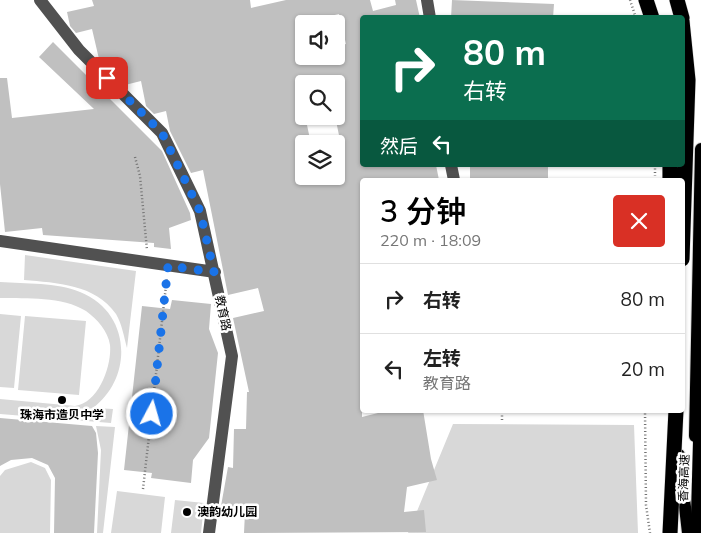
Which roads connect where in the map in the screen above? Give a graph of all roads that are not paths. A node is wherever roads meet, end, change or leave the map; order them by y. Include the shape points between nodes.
1 (40, 0) edge
2 (427, 0) edge
3 (646, 0) edge
4 (677, 0) edge
5 (430, 15) edge
6 (651, 15) edge
7 (681, 15) edge
8 (685, 50) edge
9 (701, 149) edge
10 (685, 200) edge
11 (0, 241) edge
12 (214, 272) junction
13 (674, 413) edge
14 (674, 413) edge
15 (701, 424) edge
16 (210, 533) edge
17 (670, 533) edge
18 (688, 533) edge
19 (693, 533) edge
20 (698, 533) edge

1 - 12 street, 教育路 via 79,50 162,133 200,211
2 - 5 street
3 - 6 highway
4 - 7 highway
8 - 10 highway via 688,80
9 - 19 main road
11 - 12 street
12 - 16 street, 教育路 via 232,356
13 - 17 highway, bridge
14 - 18 main road
15 - 20 highway, 香海高速

